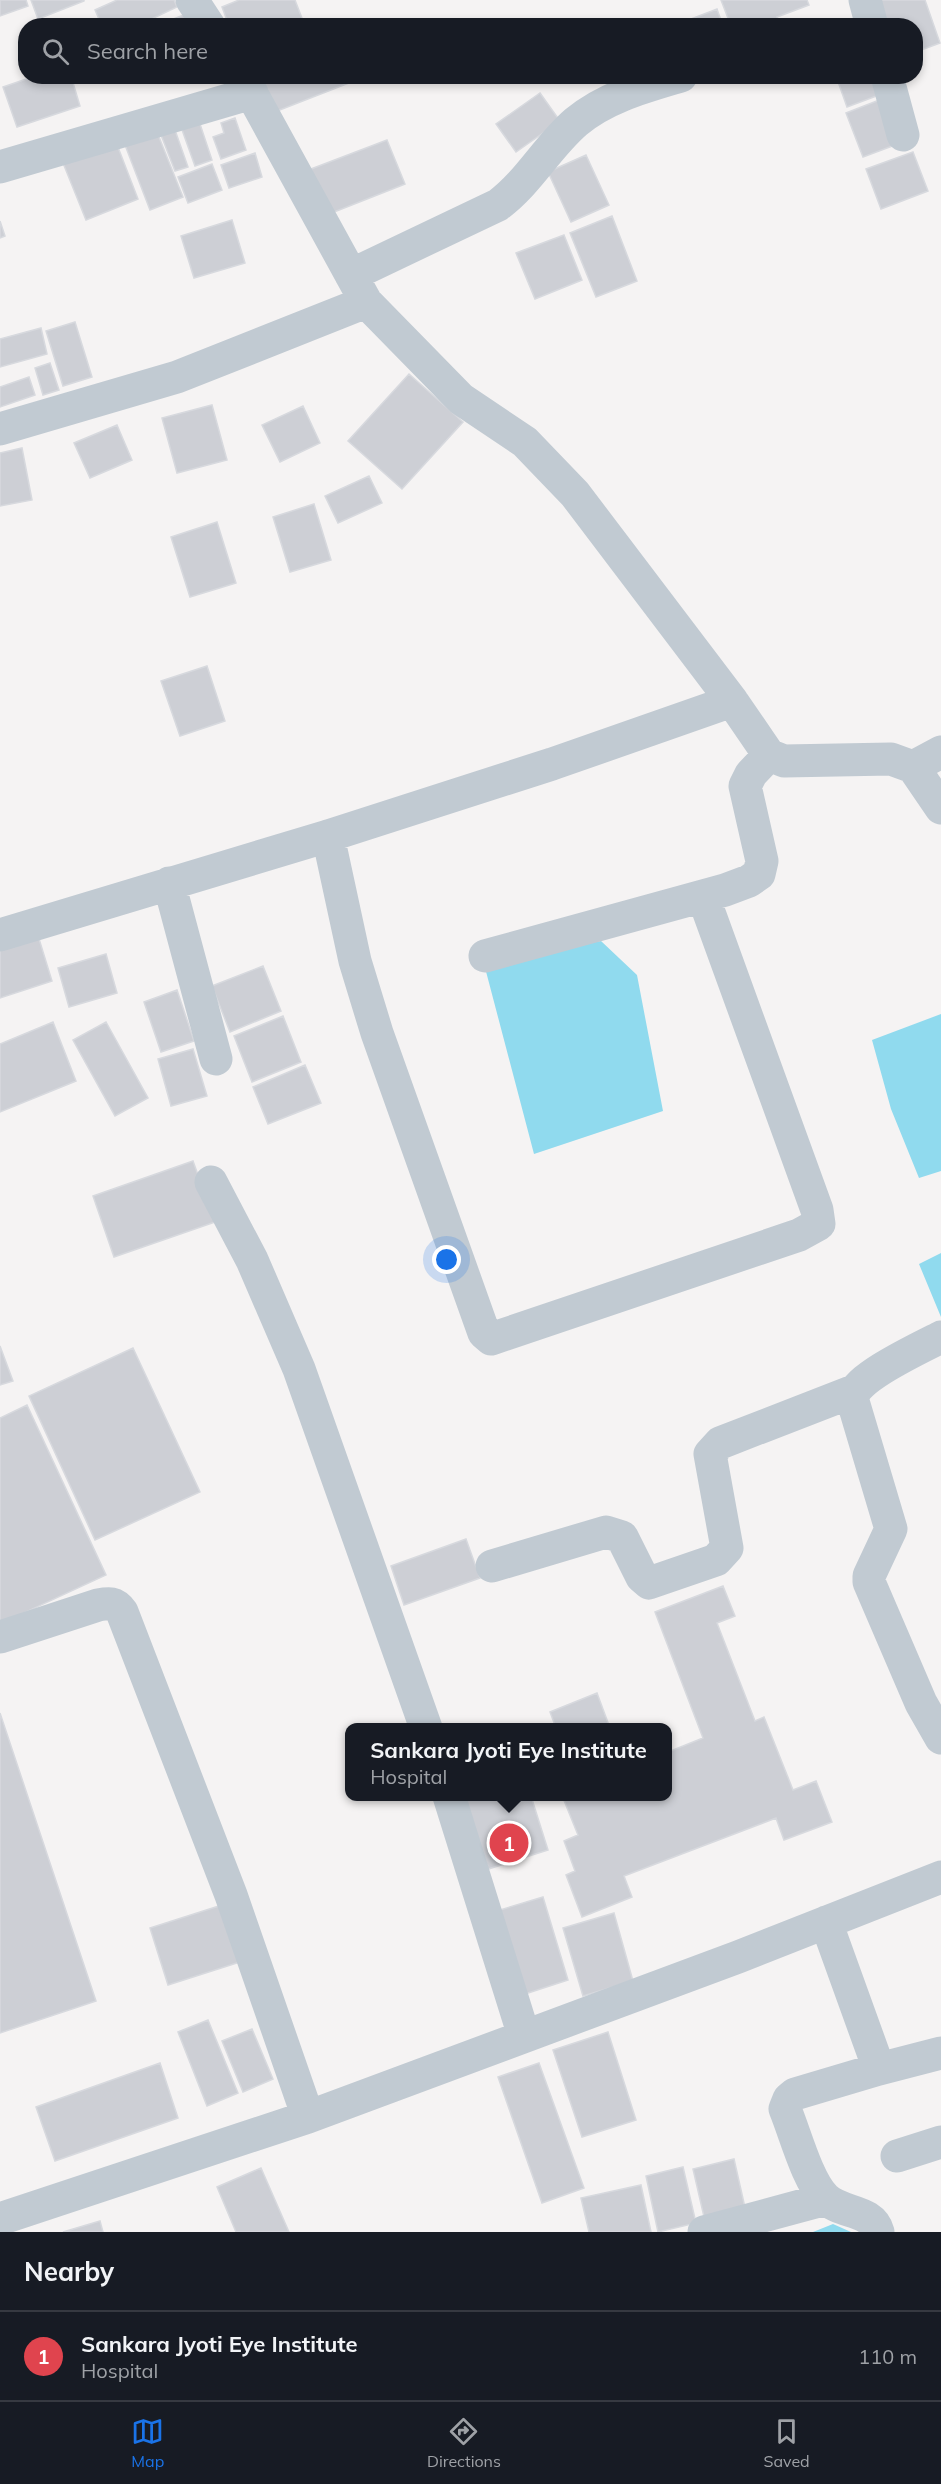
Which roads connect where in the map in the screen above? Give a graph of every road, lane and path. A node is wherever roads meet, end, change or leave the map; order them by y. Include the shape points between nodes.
1 (192, 0) edge
2 (204, 18) edge
3 (656, 84) edge
4 (889, 84) edge
5 (247, 85) edge
6 (903, 135) dead end
7 (0, 167) edge
8 (359, 288) junction
9 (0, 429) edge
10 (732, 701) junction
11 (769, 755) junction
12 (927, 759) edge
13 (941, 808) edge
14 (328, 836) junction
15 (169, 884) junction
16 (703, 896) junction
17 (0, 935) edge
18 (485, 956) dead end
19 (216, 1059) dead end
20 (211, 1182) dead end
21 (941, 1337) edge
22 (854, 1390) junction
23 (492, 1566) dead end
24 (0, 1637) edge
25 (424, 1723) edge
26 (941, 1738) edge
27 (450, 1801) edge
28 (941, 1877) edge
29 (826, 1922) junction
30 (524, 2036) junction
31 (941, 2053) edge
32 (879, 2069) junction
33 (308, 2117) junction
34 (941, 2142) edge
35 (897, 2156) dead end
36 (826, 2199) junction
37 (0, 2219) edge
38 (709, 2231) edge
39 (878, 2232) edge

1 - 2 street
3 - 8 street via 596,107 574,124 517,191
4 - 6 street
5 - 7 street
5 - 8 street
8 - 9 street via 177,377
8 - 10 street via 461,399 525,442 575,494
10 - 11 street
10 - 14 street
11 - 12 street via 784,761
11 - 16 street via 745,786 762,868 749,881
12 - 13 street
14 - 15 street
14 - 16 street via 355,961 377,1033 484,1333 491,1339 799,1235 819,1224
15 - 17 street
15 - 19 street
16 - 18 street
20 - 25 street via 252,1260 299,1369
21 - 22 street via 877,1372
22 - 23 street via 711,1449 727,1548 716,1560 649,1583 622,1537 606,1532
22 - 26 street via 852,1398 891,1529 869,1582 921,1703
24 - 33 street via 98,1605 118,1605 231,1894
27 - 30 street
28 - 29 street
29 - 30 street
29 - 32 street
30 - 33 street
31 - 32 street
32 - 36 street via 795,2094 786,2104 814,2179
33 - 37 street
34 - 35 street
36 - 38 street
36 - 39 street via 869,2218

